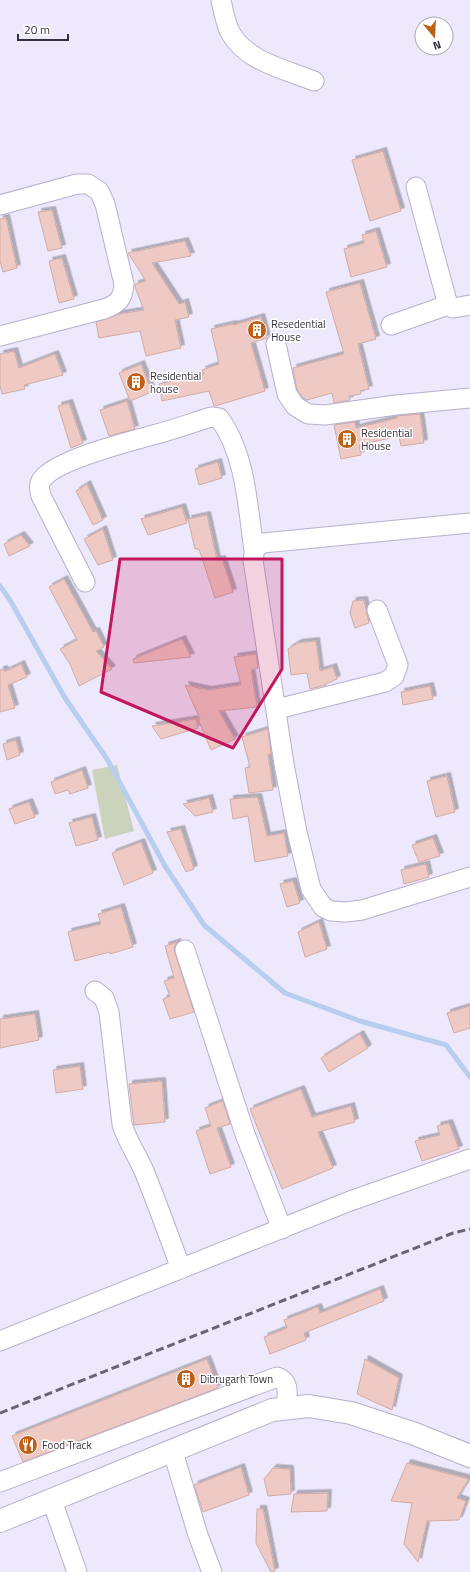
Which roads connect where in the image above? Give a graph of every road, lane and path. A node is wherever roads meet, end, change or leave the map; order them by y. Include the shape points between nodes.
1 (221, 0) edge
2 (314, 81) dead end
3 (416, 187) dead end
4 (0, 205) edge
5 (448, 305) junction
6 (470, 305) edge
7 (391, 325) dead end
8 (0, 336) edge
9 (276, 344) dead end
10 (470, 398) edge
11 (470, 523) edge
12 (254, 552) junction
13 (85, 582) dead end
14 (377, 610) dead end
15 (277, 709) junction
16 (470, 877) edge
17 (185, 950) dead end
18 (95, 991) dead end
19 (470, 1160) edge
20 (282, 1229) junction
21 (182, 1269) junction
22 (0, 1341) edge
23 (286, 1408) junction
24 (173, 1452) junction
25 (470, 1456) edge
26 (0, 1482) edge
27 (52, 1501) junction
28 (0, 1522) edge
29 (77, 1572) edge
30 (212, 1572) edge

1 - 2 street via 230,30 242,48 256,57
3 - 5 street
4 - 8 street via 77,184 88,184 99,191 105,204 124,284 124,293 114,305
5 - 6 street via 453,308
5 - 7 street
9 - 10 street via 287,394 295,406 308,414 325,415
11 - 12 street via 263,543 255,548
12 - 13 street via 240,465 226,427 219,418 211,417 88,454 49,473 41,481 41,496
12 - 15 street via 253,560
14 - 15 street via 398,665 394,676 379,684
15 - 16 street via 297,832 311,889 323,907 331,911 362,910
17 - 20 street via 245,1134
18 - 21 street via 104,998 109,1012 122,1124 126,1137 145,1175
19 - 20 street via 350,1201
20 - 21 street
21 - 22 street
23 - 24 main road via 272,1410
23 - 25 main road via 309,1406 351,1413
23 - 26 street via 288,1387 277,1377
24 - 27 main road
24 - 30 street
27 - 28 main road
27 - 29 street

